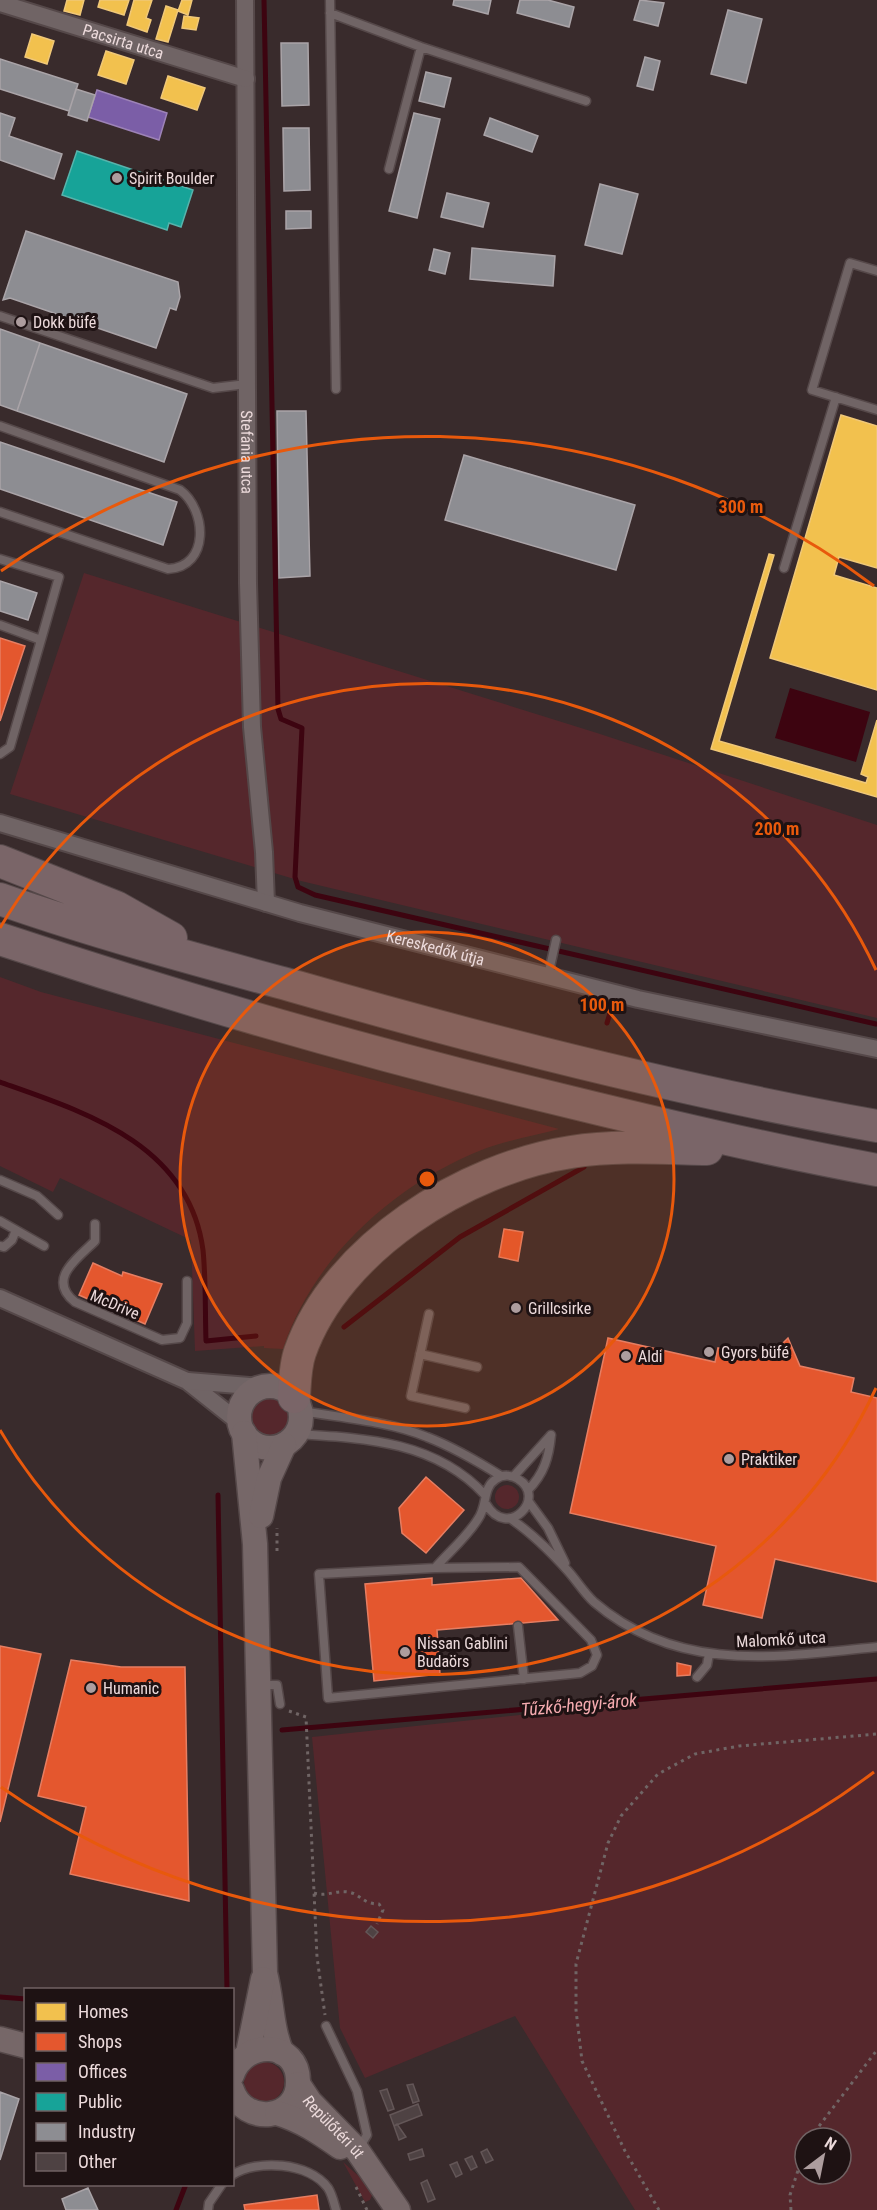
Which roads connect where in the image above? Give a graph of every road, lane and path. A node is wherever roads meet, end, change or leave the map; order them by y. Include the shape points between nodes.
1 (245, 0) edge
2 (330, 0) edge
3 (0, 3) edge
4 (330, 13) junction
5 (421, 48) junction
6 (246, 79) junction
7 (586, 101) dead end
8 (389, 169) dead end
9 (877, 271) edge
10 (0, 316) edge
11 (248, 384) junction
12 (336, 389) dead end
13 (836, 398) junction
14 (877, 410) edge
15 (0, 426) edge
16 (0, 512) edge
17 (0, 559) edge
18 (783, 568) dead end
19 (0, 625) edge
20 (41, 640) junction
21 (0, 754) edge
22 (0, 823) edge
23 (0, 861) edge
24 (0, 899) edge
25 (266, 903) junction
26 (0, 939) edge
27 (556, 940) dead end
28 (221, 966) junction
29 (549, 976) junction
30 (877, 1049) edge
31 (877, 1126) edge
32 (765, 1150) junction
33 (877, 1170) edge
34 (0, 1179) edge
35 (58, 1215) dead end
36 (0, 1221) edge
37 (95, 1224) dead end
38 (16, 1230) junction
39 (0, 1246) edge
40 (45, 1246) dead end
41 (187, 1281) dead end
42 (0, 1298) edge
43 (429, 1314) dead end
44 (420, 1354) junction
45 (477, 1367) dead end
46 (187, 1381) junction
47 (261, 1387) junction
48 (297, 1404) junction
49 (465, 1408) dead end
50 (242, 1428) junction
51 (290, 1440) junction
52 (501, 1476) junction
53 (514, 1476) junction
54 (528, 1490) junction
55 (485, 1500) junction
56 (529, 1502) junction
57 (491, 1513) junction
58 (511, 1519) junction
59 (478, 1520) junction
60 (255, 1544) junction
61 (435, 1568) junction
62 (569, 1572) junction
63 (518, 1626) dead end
64 (877, 1647) edge
65 (709, 1654) junction
66 (697, 1677) dead end
67 (524, 1679) junction
68 (259, 1685) junction
69 (280, 1704) joint
70 (877, 1734) edge
71 (314, 1893) junction
72 (377, 1923) dead end
73 (265, 1973) junction
74 (326, 2026) joint
75 (0, 2039) edge
76 (24, 2045) edge
77 (877, 2050) edge
78 (282, 2053) junction
79 (236, 2078) edge
80 (298, 2084) junction
81 (277, 2113) junction
82 (819, 2126) edge
83 (363, 2160) junction
84 (234, 2174) edge
85 (221, 2186) edge
86 (793, 2186) edge
87 (364, 2204) dead end
88 (208, 2210) edge
89 (336, 2210) edge
90 (367, 2210) edge
91 (398, 2210) edge
92 (659, 2210) edge
93 (791, 2210) edge

1 - 6 street, Stefánia utca
2 - 4 lane
3 - 6 street, Pacsirta utca
4 - 5 lane
4 - 12 lane
5 - 7 lane
5 - 8 lane
6 - 11 street, Stefánia utca
9 - 13 lane via 850,264 812,390
10 - 11 lane via 213,388
11 - 25 street, Stefánia utca via 252,727
13 - 14 lane
13 - 18 lane
15 - 16 lane via 180,490 198,512 200,532 195,554 186,565 168,569
17 - 20 lane via 59,577
19 - 20 lane
20 - 21 lane via 10,747
22 - 25 street, Kereskedők útja
23 - 28 highway via 116,907
24 - 28 highway
25 - 29 street, Kereskedők útja
26 - 32 highway via 110,976 440,1071
27 - 29 lane
28 - 31 highway via 452,1031 773,1107
29 - 30 street, Kereskedők útja
32 - 33 highway
32 - 48 highway via 617,1147 570,1152 499,1170 440,1198 384,1239 339,1286 308,1334 300,1354
34 - 35 lane via 37,1196
36 - 38 lane
37 - 41 lane, McDrive via 94,1242 66,1268 64,1283 68,1297 75,1302 162,1340 180,1338 187,1323
38 - 39 lane via 12,1240
38 - 40 lane
42 - 46 street
43 - 44 lane
44 - 45 lane
44 - 49 lane via 411,1396
46 - 47 street
46 - 50 street
47 - 48 street via 279,1387
47 - 50 street via 244,1401
48 - 51 street via 301,1423
48 - 52 lane via 425,1436
50 - 51 street via 261,1447 273,1448
50 - 60 street
51 - 55 lane via 377,1440 408,1447 460,1472
51 - 60 street via 269,1478
52 - 53 lane
52 - 55 lane via 490,1483
53 - 54 lane
53 - 54 lane via 551,1435 549,1457 539,1479
54 - 56 lane
55 - 57 lane
55 - 59 lane
56 - 58 lane via 522,1513
56 - 62 lane, Malomkő utca via 548,1528
57 - 58 lane
57 - 59 lane
58 - 62 lane, Malomkő utca via 538,1538
59 - 61 lane
60 - 68 street
61 - 67 lane via 519,1567 596,1648 595,1662 587,1671
61 - 67 lane via 319,1574 328,1698
62 - 65 lane, Malomkő utca via 593,1602 625,1624 657,1639
63 - 67 lane
64 - 65 lane, Malomkő utca via 740,1658
65 - 66 lane via 707,1665
68 - 69 lane via 277,1685
68 - 73 street
69 - 71 path via 306,1717
70 - 92 path via 739,1746 695,1754 657,1774 621,1816 608,1844 576,1964 582,2061 625,2151
71 - 72 path via 348,1892 363,1902 379,1904 383,1910
71 - 74 path
73 - 78 street
73 - 79 street
74 - 83 lane via 357,2091 367,2135
75 - 76 street
77 - 82 path
78 - 79 street via 265,2048
78 - 80 street via 295,2067
79 - 81 street via 254,2114
80 - 81 street via 292,2102
80 - 83 street, Repülőtéri út
81 - 83 street, Repülőtéri út via 321,2133
83 - 91 street, Repülőtéri út
84 - 89 lane via 256,2165 297,2170 328,2188
85 - 88 lane
86 - 93 path
87 - 90 path

